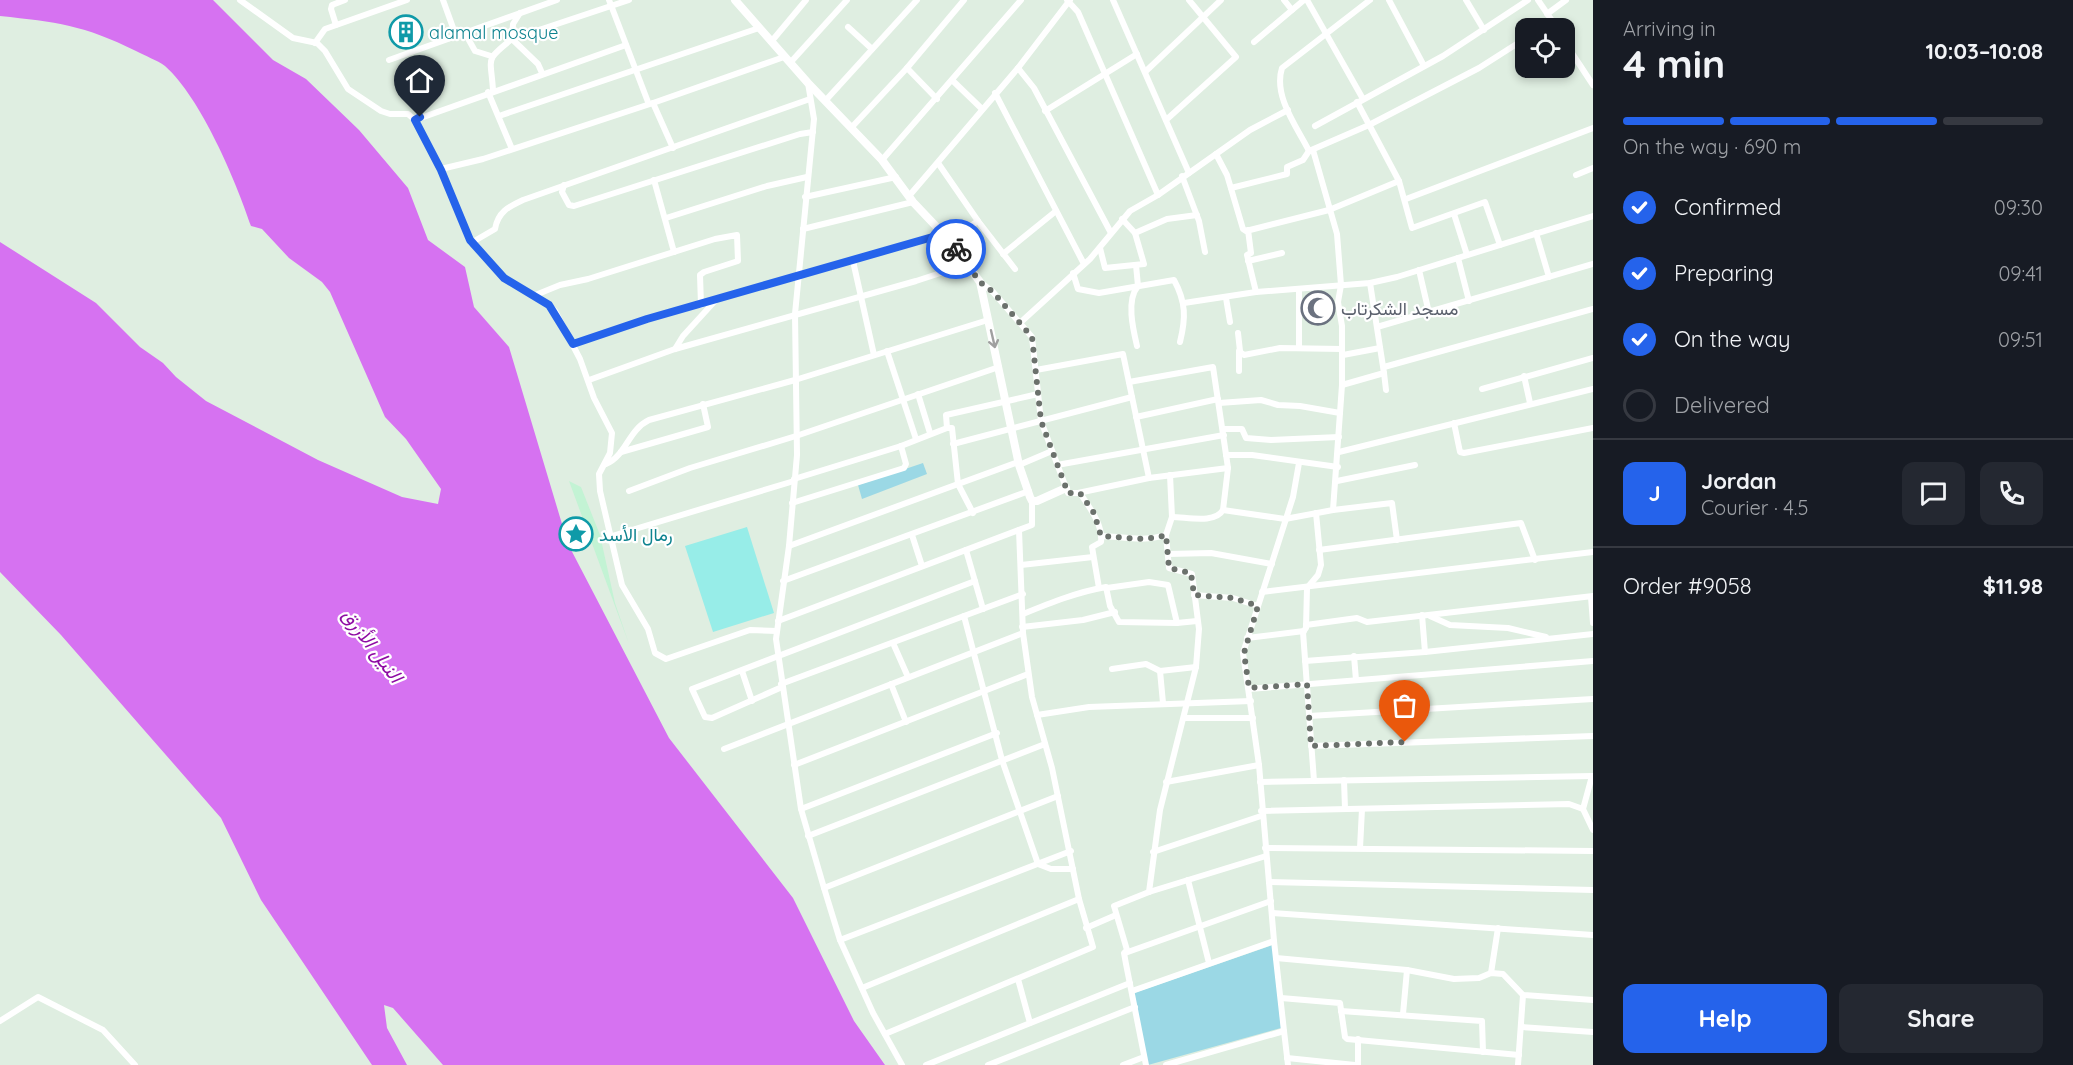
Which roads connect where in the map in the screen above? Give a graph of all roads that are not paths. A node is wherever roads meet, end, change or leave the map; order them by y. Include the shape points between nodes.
1 (240, 0) edge
2 (345, 0) edge
3 (407, 0) edge
4 (443, 0) edge
5 (557, 0) edge
6 (629, 0) edge
7 (735, 0) edge
8 (806, 0) edge
9 (847, 0) edge
10 (917, 0) edge
11 (963, 0) edge
12 (1021, 0) edge
13 (1113, 0) edge
14 (1189, 0) edge
15 (1221, 0) edge
16 (1284, 0) edge
17 (1305, 0) edge
18 (1370, 0) edge
19 (1389, 0) edge
20 (1466, 0) edge
21 (1528, 0) edge
22 (1538, 0) edge
23 (1566, 0) edge
24 (1068, 1) edge
25 (610, 3) edge
26 (1292, 10) junction
27 (520, 13) junction
28 (1547, 14) junction
29 (1203, 17) junction
30 (1550, 18) edge
31 (336, 25) junction
32 (848, 27) dead end
33 (759, 28) junction
34 (1484, 30) junction
35 (1326, 32) junction
36 (465, 33) junction
37 (456, 36) junction
38 (513, 39) junction
39 (771, 42) junction
40 (1254, 42) dead end
41 (315, 43) junction
42 (626, 45) junction
43 (1515, 45) edge
44 (872, 49) junction
45 (1137, 54) junction
46 (491, 56) junction
47 (784, 57) junction
48 (1575, 58) edge
49 (389, 60) dead end
50 (790, 63) junction
51 (1424, 66) junction
52 (907, 68) junction
53 (1018, 68) junction
54 (635, 69) junction
55 (1145, 72) junction
56 (542, 73) junction
57 (1104, 75) junction
58 (952, 80) junction
59 (808, 83) junction
60 (1593, 85) edge
61 (490, 91) junction
62 (995, 93) junction
63 (810, 99) junction
64 (938, 99) junction
65 (826, 100) junction
66 (1360, 100) junction
67 (651, 102) junction
68 (981, 108) junction
69 (1288, 110) junction
70 (1045, 111) junction
71 (499, 116) junction
72 (415, 120) junction
73 (1166, 120) junction
74 (1369, 125) junction
75 (1316, 126) dead end
76 (851, 128) junction
77 (1593, 128) edge
78 (813, 132) junction
79 (512, 148) junction
80 (673, 148) junction
81 (1311, 151) junction
82 (1216, 153) junction
83 (882, 160) junction
84 (938, 163) junction
85 (1593, 168) edge
86 (441, 170) junction
87 (1186, 175) junction
88 (1576, 175) dead end
89 (807, 177) junction
90 (896, 177) junction
91 (654, 180) junction
92 (1400, 181) junction
93 (564, 185) junction
94 (1231, 188) junction
95 (1158, 195) junction
96 (805, 197) junction
97 (911, 199) junction
98 (1406, 199) junction
99 (1329, 210) junction
100 (1056, 211) junction
101 (1454, 214) junction
102 (1197, 215) junction
103 (1593, 216) edge
104 (666, 218) junction
105 (1122, 219) junction
106 (978, 221) junction
107 (803, 229) junction
108 (1248, 230) junction
109 (1111, 233) junction
110 (1135, 233) junction
111 (1536, 233) junction
112 (946, 237) junction
113 (471, 243) junction
114 (1500, 245) junction
115 (1100, 248) junction
116 (674, 252) junction
117 (1205, 252) dead end
118 (1003, 254) junction
119 (1282, 254) dead end
120 (1467, 255) junction
121 (1458, 258) junction
122 (853, 261) junction
123 (1248, 261) junction
124 (968, 264) junction
125 (1084, 264) junction
126 (1593, 264) edge
127 (1136, 265) junction
128 (1015, 269) dead end
129 (1419, 270) junction
130 (1073, 273) junction
131 (798, 277) junction
132 (1549, 277) junction
133 (980, 282) junction
134 (1370, 283) junction
135 (1341, 285) junction
136 (1138, 286) junction
137 (1299, 290) junction
138 (1256, 292) junction
139 (532, 296) junction
140 (861, 296) junction
141 (1226, 298) junction
142 (714, 301) junction
143 (1469, 301) junction
144 (1184, 303) junction
145 (701, 305) junction
146 (1593, 309) edge
147 (1429, 313) junction
148 (795, 314) junction
149 (988, 320) junction
150 (1020, 322) junction
151 (1230, 322) dead end
152 (1377, 327) junction
153 (1238, 333) dead end
154 (1180, 342) dead end
155 (573, 344) junction
156 (1137, 346) dead end
157 (1299, 348) junction
158 (1380, 348) junction
159 (675, 349) junction
160 (887, 351) junction
161 (1240, 351) junction
162 (1342, 352) junction
163 (874, 355) junction
164 (1593, 358) edge
165 (999, 367) junction
166 (1036, 370) junction
167 (1239, 370) dead end
168 (1384, 370) junction
169 (1524, 376) junction
170 (589, 380) junction
171 (795, 380) junction
172 (1129, 382) junction
173 (1342, 385) junction
174 (1482, 389) dead end
175 (1593, 389) edge
176 (1386, 390) dead end
177 (918, 394) junction
178 (1038, 394) junction
179 (1131, 397) junction
180 (902, 400) junction
181 (1005, 400) junction
182 (1219, 401) junction
183 (703, 404) junction
184 (1530, 404) junction
185 (1340, 414) junction
186 (1136, 417) junction
187 (1041, 421) junction
188 (1454, 423) junction
189 (947, 428) junction
190 (1593, 428) edge
191 (1011, 429) junction
192 (1224, 432) junction
193 (930, 433) junction
194 (796, 436) junction
195 (1339, 437) junction
196 (916, 440) junction
197 (953, 444) junction
198 (901, 446) junction
199 (1143, 450) junction
200 (1052, 451) junction
201 (621, 452) junction
202 (1339, 452) junction
203 (1226, 455) junction
204 (1299, 463) junction
205 (606, 464) junction
206 (1018, 464) junction
207 (1057, 465) junction
208 (1415, 465) dead end
209 (1338, 467) junction
210 (1228, 468) junction
211 (1170, 475) junction
212 (1149, 478) junction
213 (794, 480) junction
214 (1337, 481) junction
215 (958, 484) junction
216 (1066, 488) junction
217 (629, 491) dead end
218 (1029, 491) junction
219 (1080, 493) junction
220 (1032, 501) junction
221 (792, 503) junction
222 (1223, 510) junction
223 (1333, 510) junction
224 (973, 513) junction
225 (1316, 513) junction
226 (1172, 517) junction
227 (1285, 519) junction
228 (1019, 530) junction
229 (912, 535) junction
230 (1166, 535) junction
231 (612, 536) junction
232 (1101, 536) junction
233 (1398, 540) junction
234 (789, 546) junction
235 (966, 550) junction
236 (1319, 550) junction
237 (1593, 552) edge
238 (1168, 554) junction
239 (1093, 556) junction
240 (1534, 560) junction
241 (1272, 564) junction
242 (1021, 565) junction
243 (922, 566) junction
244 (783, 581) junction
245 (975, 581) junction
246 (1103, 588) junction
247 (1307, 588) junction
248 (1262, 592) junction
249 (1023, 594) junction
250 (1194, 595) junction
251 (1592, 597) edge
252 (1258, 606) junction
253 (983, 609) junction
254 (1115, 612) junction
255 (1023, 614) junction
256 (1425, 615) junction
257 (964, 616) junction
258 (778, 621) junction
259 (1197, 621) junction
260 (1177, 623) junction
261 (1593, 623) edge
262 (1305, 628) junction
263 (1022, 630) junction
264 (777, 631) junction
265 (1593, 634) edge
266 (1247, 638) junction
267 (1555, 638) junction
268 (893, 643) junction
269 (975, 650) junction
270 (1425, 652) junction
271 (778, 656) junction
272 (1354, 656) junction
273 (1305, 661) junction
274 (1593, 661) edge
275 (1196, 667) junction
276 (1112, 669) dead end
277 (742, 671) junction
278 (1160, 671) junction
279 (1028, 674) junction
280 (908, 677) junction
281 (1356, 680) junction
282 (891, 684) junction
283 (1307, 684) junction
284 (782, 686) junction
285 (1249, 688) junction
286 (984, 692) junction
287 (1593, 699) edge
288 (752, 701) junction
289 (1251, 701) junction
290 (1188, 702) junction
291 (1163, 703) junction
292 (1036, 715) junction
293 (1309, 716) junction
294 (1184, 718) junction
295 (1253, 718) junction
296 (906, 722) junction
297 (788, 724) junction
298 (996, 733) junction
299 (1593, 736) edge
300 (1045, 744) junction
301 (1311, 746) junction
302 (724, 749) dead end
303 (1002, 760) junction
304 (794, 765) junction
305 (1259, 765) junction
306 (1593, 776) edge
307 (1344, 780) junction
308 (1314, 781) junction
309 (1166, 782) junction
310 (1260, 782) junction
311 (1058, 796) junction
312 (801, 809) junction
313 (1345, 809) junction
314 (1583, 809) junction
315 (1362, 810) junction
316 (1019, 812) junction
317 (1261, 813) junction
318 (1593, 830) edge
319 (808, 836) junction
320 (1265, 848) junction
321 (1360, 848) junction
322 (1071, 851) junction
323 (1593, 851) edge
324 (1153, 852) junction
325 (1266, 856) junction
326 (1038, 864) junction
327 (1073, 869) junction
328 (1188, 880) junction
329 (1269, 882) junction
330 (824, 888) junction
331 (1593, 890) edge
332 (1149, 891) junction
333 (1079, 899) junction
334 (1271, 901) junction
335 (1272, 913) junction
336 (1116, 915) junction
337 (1198, 927) junction
338 (1086, 928) junction
339 (1498, 928) junction
340 (1593, 935) edge
341 (840, 940) junction
342 (1274, 941) junction
343 (1124, 953) junction
344 (1276, 958) junction
345 (1209, 963) junction
346 (1407, 970) junction
347 (1491, 973) junction
348 (1018, 979) junction
349 (1130, 983) junction
350 (862, 988) junction
351 (1132, 991) junction
352 (1523, 995) junction
353 (1281, 998) junction
354 (1593, 1000) edge
355 (1135, 1007) junction
356 (1341, 1011) junction
357 (1403, 1014) junction
358 (0, 1021) edge
359 (1030, 1023) junction
360 (1521, 1027) junction
361 (1284, 1031) junction
362 (1593, 1032) edge
363 (885, 1034) junction
364 (1358, 1039) junction
365 (1483, 1052) junction
366 (1518, 1055) junction
367 (945, 1057) junction
368 (1144, 1057) junction
369 (1288, 1061) edge
370 (135, 1065) edge
371 (902, 1065) edge
372 (926, 1065) edge
373 (948, 1065) edge
374 (988, 1065) edge
375 (1123, 1065) edge
376 (1146, 1065) edge
377 (1166, 1065) edge
378 (1356, 1065) edge
379 (1518, 1065) edge

1 - 41 street via 293,38
2 - 31 street via 332,4
3 - 31 street
4 - 37 street
5 - 27 street
6 - 25 street
7 - 33 street
8 - 39 street
9 - 50 street
10 - 44 street
11 - 52 street
12 - 58 street
13 - 45 street
14 - 29 street
15 - 29 street
16 - 26 street
17 - 26 street
17 - 35 street
18 - 35 street
19 - 51 street
20 - 34 street
21 - 34 street
22 - 28 street
23 - 28 street
24 - 53 street
24 - 57 street via 1078,12
25 - 38 street
25 - 42 street
26 - 40 street
27 - 36 street
27 - 38 street via 513,24
28 - 30 street
29 - 55 street
29 - 73 street via 1236,57
31 - 41 street via 325,29
32 - 44 street
33 - 39 street
33 - 54 street
34 - 51 street
35 - 66 street
35 - 69 street via 1282,68 1280,86
36 - 37 street
36 - 46 street via 475,51
37 - 49 street
38 - 46 street
38 - 56 street via 538,63
39 - 47 street
41 - 72 street via 325,51 348,89 381,111 408,114
42 - 54 street
42 - 56 street
43 - 74 street
44 - 65 street
45 - 55 street
45 - 57 street
46 - 61 street
47 - 50 street
47 - 67 street
48 - 60 street
50 - 59 street
51 - 66 street
52 - 64 street
52 - 76 street
53 - 62 street
53 - 70 street
54 - 67 street
54 - 71 street
55 - 73 street
56 - 61 street
57 - 70 street
57 - 95 street
58 - 64 street
58 - 68 street
59 - 63 street
59 - 65 street
61 - 71 street via 491,104
61 - 72 street
62 - 68 street
62 - 100 street
63 - 78 street
63 - 80 street
64 - 83 street
65 - 76 street
66 - 74 street
66 - 75 street
67 - 79 street
67 - 80 street
68 - 84 street
69 - 81 street
69 - 82 street
70 - 109 street
71 - 79 street
72 - 86 street
73 - 87 street
74 - 81 street
74 - 92 street
76 - 83 street
77 - 98 street
78 - 89 street
78 - 91 street
79 - 86 street
80 - 93 street
81 - 94 street via 1303,160 1287,167 1287,174
81 - 99 street
82 - 87 street
82 - 94 street
83 - 90 street
84 - 97 street
84 - 106 street
85 - 88 street
86 - 113 street
87 - 95 street
87 - 102 street
89 - 96 street
89 - 104 street
90 - 96 street
90 - 97 street
91 - 93 street via 574,206 569,205 562,192
91 - 104 street
92 - 98 street
92 - 99 street
93 - 113 street via 507,207 495,229
94 - 108 street via 1243,229
95 - 105 street
96 - 107 street
97 - 107 street
97 - 112 street
98 - 101 street via 1413,228
99 - 108 street
99 - 135 street via 1337,234
100 - 118 street
100 - 125 street
101 - 114 street via 1485,202
101 - 120 street
102 - 110 street via 1167,219
102 - 117 street
103 - 111 street
104 - 116 street
105 - 109 street
105 - 110 street
106 - 112 street
106 - 118 street
107 - 131 street
108 - 123 street
109 - 115 street
110 - 127 street via 1145,262
111 - 114 street
111 - 132 street
112 - 122 street
112 - 124 street
113 - 139 street via 504,278
114 - 120 street
115 - 125 street
115 - 127 street via 1105,268
116 - 139 street
116 - 145 street via 737,235 738,261 700,275
118 - 128 street
119 - 123 street
120 - 121 street
121 - 129 street
121 - 143 street
122 - 131 street
122 - 140 street
123 - 138 street
124 - 133 street
124 - 140 street
125 - 130 street
126 - 132 street
127 - 136 street
129 - 134 street
129 - 147 street
130 - 136 street via 1078,289 1085,291 1102,293
130 - 150 street
131 - 142 street
131 - 148 street
132 - 143 street
133 - 149 street
133 - 150 street
134 - 135 street
134 - 152 street
135 - 137 street
135 - 162 street via 1338,302
136 - 144 street via 1174,280
136 - 156 street via 1131,313
137 - 138 street
137 - 157 street
138 - 141 street
139 - 155 street via 555,311
140 - 148 street
140 - 163 street
141 - 144 street
141 - 151 street
142 - 145 street
142 - 159 street
143 - 147 street
144 - 154 street
145 - 155 street
146 - 168 street
147 - 152 street
148 - 159 street
148 - 171 street
149 - 160 street
149 -> 165 street
150 - 166 street via 1032,337
152 - 158 street
153 - 161 street
155 - 170 street
157 - 161 street via 1244,355
157 - 162 street
158 - 162 street
158 - 168 street
159 - 170 street
160 - 163 street
160 - 180 street
161 - 167 street
162 - 173 street
163 - 171 street
164 - 169 street
165 - 177 street
165 - 181 street
166 - 172 street via 1123,354
166 - 178 street
168 - 173 street
168 - 176 street
169 - 174 street
169 - 184 street
170 - 205 street via 612,433
171 - 183 street
171 - 194 street
172 - 179 street
172 - 182 street via 1212,367
173 - 185 street
175 - 184 street
177 - 180 street
177 - 193 street
178 - 181 street
178 - 187 street
179 - 186 street
179 - 187 street
180 - 194 street
180 - 196 street
181 - 189 street via 946,415
181 - 191 street
182 - 185 street via 1261,400
182 - 186 street
182 - 192 street
183 - 201 street via 641,424
183 - 201 street via 708,427
184 - 188 street
185 - 195 street
186 - 199 street
187 - 191 street
187 - 200 street
188 - 190 street via 1460,452 1464,453
188 - 202 street
189 - 193 street
189 - 197 street via 952,428
191 - 197 street
191 - 206 street
192 - 195 street via 1242,429 1246,438 1271,440
192 - 199 street
192 - 203 street
193 - 196 street
194 - 213 street
194 - 217 street
195 - 202 street
196 - 198 street
197 - 215 street
198 - 213 street
198 - 221 street via 906,464 903,468
199 - 207 street
199 - 212 street
200 - 206 street
200 - 207 street
201 - 205 street
202 - 209 street
203 - 204 street
203 - 210 street
204 - 209 street
204 - 227 street
205 - 231 street via 598,480
206 - 215 street
206 - 218 street
207 - 216 street
208 - 214 street
209 - 214 street
210 - 211 street
210 - 222 street
211 - 212 street
211 - 226 street
212 - 219 street
213 - 221 street
213 - 231 street
214 - 223 street
215 - 224 street
215 - 234 street
216 - 219 street via 1068,493
216 - 220 street
218 - 220 street
218 - 224 street
219 - 232 street via 1094,513
220 - 228 street via 1032,525
221 - 234 street
222 - 226 street via 1212,518
222 - 227 street
223 - 225 street
223 - 233 street via 1392,502
224 - 229 street
225 - 227 street
225 - 236 street
226 - 230 street
227 - 241 street
228 - 235 street
228 - 242 street
229 - 243 street
229 - 244 street
230 - 232 street via 1138,541
230 - 238 street
231 - 264 street via 622,585 660,658 750,630
232 - 239 street via 1101,542 1092,547
233 - 236 street
233 - 240 street via 1521,523
234 - 244 street
235 - 243 street
235 - 245 street
236 - 247 street via 1320,572
237 - 240 street
238 - 241 street via 1211,553
238 - 250 street via 1169,568 1191,573
239 - 242 street
239 - 246 street
240 - 247 street
241 - 248 street
242 - 249 street
243 - 258 street
244 - 258 street
245 - 253 street
245 - 271 street
246 - 254 street
246 - 255 street via 1070,595
246 - 260 street via 1149,582 1168,585
247 - 248 street
247 - 262 street
248 - 252 street
249 - 253 street
249 - 255 street
250 - 252 street via 1233,598
250 - 259 street
251 - 256 street
251 - 261 street
252 - 266 street
253 - 257 street
254 - 260 street via 1119,622
254 - 263 street
255 - 263 street
256 - 262 street via 1363,622 1357,618
256 - 267 street via 1450,625 1508,628
256 - 270 street
257 - 268 street
257 - 269 street
258 - 264 street
259 - 260 street
259 - 275 street
262 - 266 street
262 - 273 street
263 - 269 street
263 - 279 street
264 - 271 street
265 - 267 street
266 - 285 street via 1244,653
267 - 270 street
268 - 280 street
268 - 284 street
269 - 280 street
269 - 286 street
270 - 272 street
271 - 277 street
271 - 284 street
272 - 273 street
272 - 281 street
273 - 283 street
274 - 281 street
275 - 278 street
275 - 290 street
276 - 278 street via 1146,664
277 - 288 street
277 - 288 street via 692,688 705,717 712,718
278 - 291 street
279 - 286 street
279 - 292 street
280 - 282 street
281 - 283 street
282 - 296 street
282 - 297 street
283 - 285 street
283 - 293 street
284 - 288 street
284 - 297 street
285 - 289 street
286 - 296 street
286 - 298 street
287 - 293 street
289 - 290 street
289 - 295 street
290 - 291 street
290 - 294 street
291 - 292 street via 1063,709
292 - 300 street
293 - 301 street
294 - 295 street
294 - 309 street
295 - 305 street
296 - 304 street
297 - 302 street
297 - 304 street
298 - 303 street
298 - 312 street
299 - 301 street
300 - 303 street
300 - 311 street
301 - 308 street
303 - 316 street
303 - 319 street
304 - 312 street
305 - 309 street
305 - 310 street
306 - 307 street
306 - 314 street
307 - 308 street
307 - 313 street
308 - 310 street
309 - 324 street
310 - 317 street
311 - 316 street
311 - 322 street
312 - 319 street
313 - 315 street
313 - 317 street
314 - 315 street via 1569,804
314 - 318 street
315 - 321 street
316 - 326 street
316 - 330 street
317 - 320 street
317 - 324 street
319 - 330 street
320 - 321 street
320 - 325 street
321 - 323 street
322 - 326 street
322 - 327 street
324 - 332 street
325 - 328 street
325 - 329 street
326 - 327 street via 1051,869
326 - 341 street
327 - 333 street
328 - 332 street
328 - 337 street
329 - 331 street
329 - 334 street
330 - 341 street
332 - 336 street via 1114,906
333 - 338 street
333 - 350 street
334 - 335 street
334 - 337 street
335 - 339 street
335 - 342 street
336 - 338 street
336 - 343 street via 1123,930 1127,950
337 - 343 street
337 - 345 street
338 - 348 street via 1092,948
339 - 340 street
339 - 347 street
341 - 350 street
342 - 344 street
342 - 345 street
343 - 349 street
344 - 346 street
344 - 353 street
345 - 351 street
346 - 347 street via 1454,979 1479,978
346 - 357 street
347 - 352 street via 1503,974
348 - 359 street
348 - 363 street
349 - 351 street
349 - 359 street
350 - 363 street
351 - 355 street
352 - 354 street
352 - 360 street
353 - 356 street via 1338,1002
353 - 361 street
355 - 368 street
355 - 374 street
356 - 357 street
356 - 364 street via 1345,1037
357 - 365 street via 1482,1021
358 - 370 street via 38,997 103,1030
359 - 367 street
360 - 362 street
360 - 366 street
361 - 369 street
361 - 377 street
363 - 371 street
364 - 365 street
364 - 378 street
365 - 366 street
366 - 379 street
367 - 372 street
367 - 373 street
368 - 375 street
368 - 376 street
369 - 378 street

